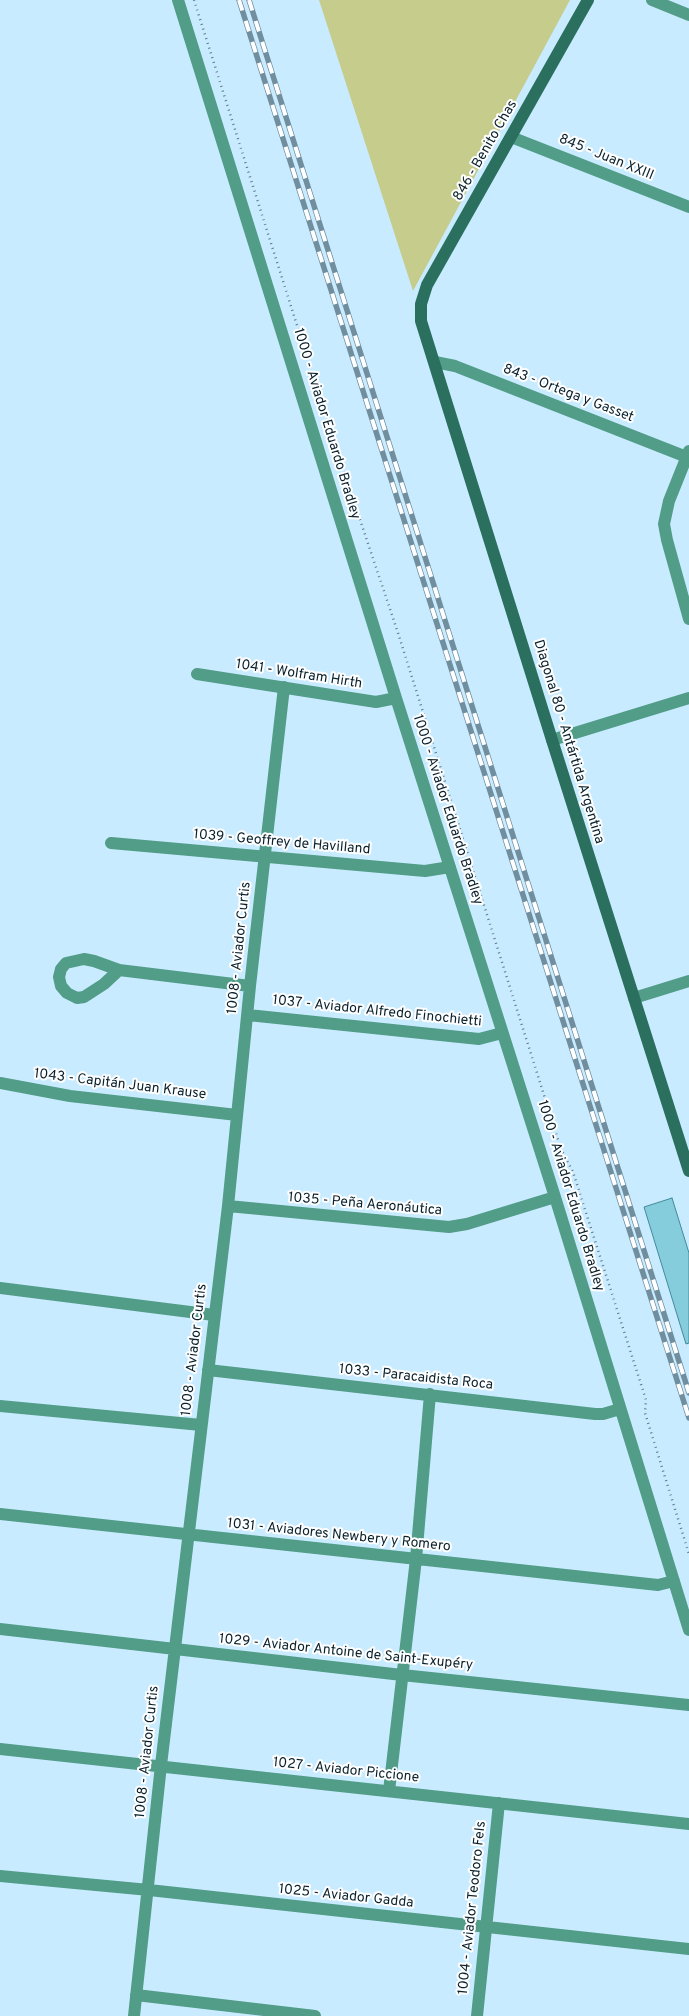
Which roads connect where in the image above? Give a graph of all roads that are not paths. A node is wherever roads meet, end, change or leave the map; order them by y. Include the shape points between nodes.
1 (178, 0) edge
2 (588, 0) edge
3 (652, 0) edge
4 (689, 15) edge
5 (512, 137) junction
6 (689, 207) edge
7 (421, 320) joint
8 (435, 362) junction
9 (688, 455) edge
10 (689, 619) edge
11 (197, 674) dead end
12 (284, 687) junction
13 (396, 698) junction
14 (689, 698) edge
15 (552, 740) junction
16 (111, 843) dead end
17 (266, 856) junction
18 (450, 867) junction
19 (119, 970) dead end
20 (689, 981) edge
21 (250, 986) junction
22 (634, 998) junction
23 (248, 1014) junction
24 (502, 1033) junction
25 (0, 1083) edge
26 (237, 1115) junction
27 (689, 1171) edge
28 (555, 1197) junction
29 (228, 1206) junction
30 (0, 1288) edge
31 (214, 1315) junction
32 (208, 1370) junction
33 (430, 1394) junction
34 (0, 1406) edge
35 (620, 1409) junction
36 (201, 1426) junction
37 (0, 1514) edge
38 (189, 1535) junction
39 (416, 1559) junction
40 (674, 1581) junction
41 (0, 1629) edge
42 (689, 1630) edge
43 (175, 1649) junction
44 (402, 1675) junction
45 (689, 1705) edge
46 (0, 1749) edge
47 (161, 1765) junction
48 (389, 1791) junction
49 (499, 1802) junction
50 (689, 1824) edge
51 (0, 1876) edge
52 (149, 1890) junction
53 (487, 1927) junction
54 (689, 1949) edge
55 (136, 1995) junction
56 (134, 2016) edge
57 (315, 2016) edge
58 (476, 2016) edge

1 - 13 street, 1000 - Aviador Eduardo Bradley
2 - 5 main road, 846 - Benito Chas
3 - 4 street
5 - 6 street, 845 - Juan XXIII
5 - 7 main road, 846 - Benito Chas via 427,285 421,304
7 - 8 main road, Diagonal 80 - Antártida Argentina
8 - 9 street, 843 - Ortega y Gasset via 455,366
8 - 15 main road, Diagonal 80 - Antártida Argentina
9 - 10 street via 669,501 664,524
11 - 12 street, 1041 - Wolfram Hirth
12 - 13 street, 1041 - Wolfram Hirth via 376,702
12 - 17 street, 1008 - Aviador Curtis
13 - 18 street, 1000 - Aviador Eduardo Bradley
14 - 15 street
15 - 22 main road, Diagonal 80 - Antártida Argentina
16 - 17 street, 1039 - Geoffrey de Havilland
17 - 18 street, 1039 - Geoffrey de Havilland via 425,871
17 - 21 street, 1008 - Aviador Curtis
18 - 24 street, 1000 - Aviador Eduardo Bradley
19 - 21 street
20 - 22 street
21 - 23 street, 1008 - Aviador Curtis
22 - 27 main road, Diagonal 80 - Antártida Argentina
23 - 24 street, 1037 - Aviador Alfredo Finochietti via 479,1039
23 - 26 street, 1008 - Aviador Curtis
24 - 28 street, 1000 - Aviador Eduardo Bradley
25 - 26 street, 1043 - Capitán Juan Krause via 70,1096
26 - 29 street, 1008 - Aviador Curtis
28 - 29 street, 1035 - Peña Aeronáutica via 450,1227
28 - 35 street, 1000 - Aviador Eduardo Bradley
29 - 31 street, 1008 - Aviador Curtis
30 - 31 street
31 - 32 street, 1008 - Aviador Curtis
32 - 33 street, 1033 - Paracaidista Roca
32 - 36 street, 1008 - Aviador Curtis
33 - 35 street, 1033 - Paracaidista Roca via 595,1414
33 - 39 street
34 - 36 street
35 - 40 street, 1000 - Aviador Eduardo Bradley
36 - 38 street, 1008 - Aviador Curtis
37 - 38 street, 1031 - Aviadores Newbery y Romero
38 - 39 street, 1031 - Aviadores Newbery y Romero
38 - 43 street, 1008 - Aviador Curtis
39 - 40 street, 1031 - Aviadores Newbery y Romero via 658,1585
39 - 44 street
40 - 42 street, 1000 - Aviador Eduardo Bradley
41 - 43 street, 1029 - Aviador Antoine de Saint-Exupéry
43 - 44 street, 1029 - Aviador Antoine de Saint-Exupéry
43 - 47 street, 1008 - Aviador Curtis
44 - 45 street, 1029 - Aviador Antoine de Saint-Exupéry
44 - 48 street
46 - 47 street, 1027 - Aviador Piccione
47 - 48 street, 1027 - Aviador Piccione
47 - 52 street, 1008 - Aviador Curtis
48 - 49 street, 1027 - Aviador Piccione
49 - 50 street, 1027 - Aviador Piccione
49 - 53 street, 1004 - Aviador Teodoro Fels
51 - 52 street, 1025 - Aviador Gadda
52 - 53 street, 1025 - Aviador Gadda
52 - 55 street, 1008 - Aviador Curtis
53 - 54 street, 1025 - Aviador Gadda
53 - 58 street, 1004 - Aviador Teodoro Fels
55 - 56 street, 1008 - Aviador Curtis
55 - 57 street

